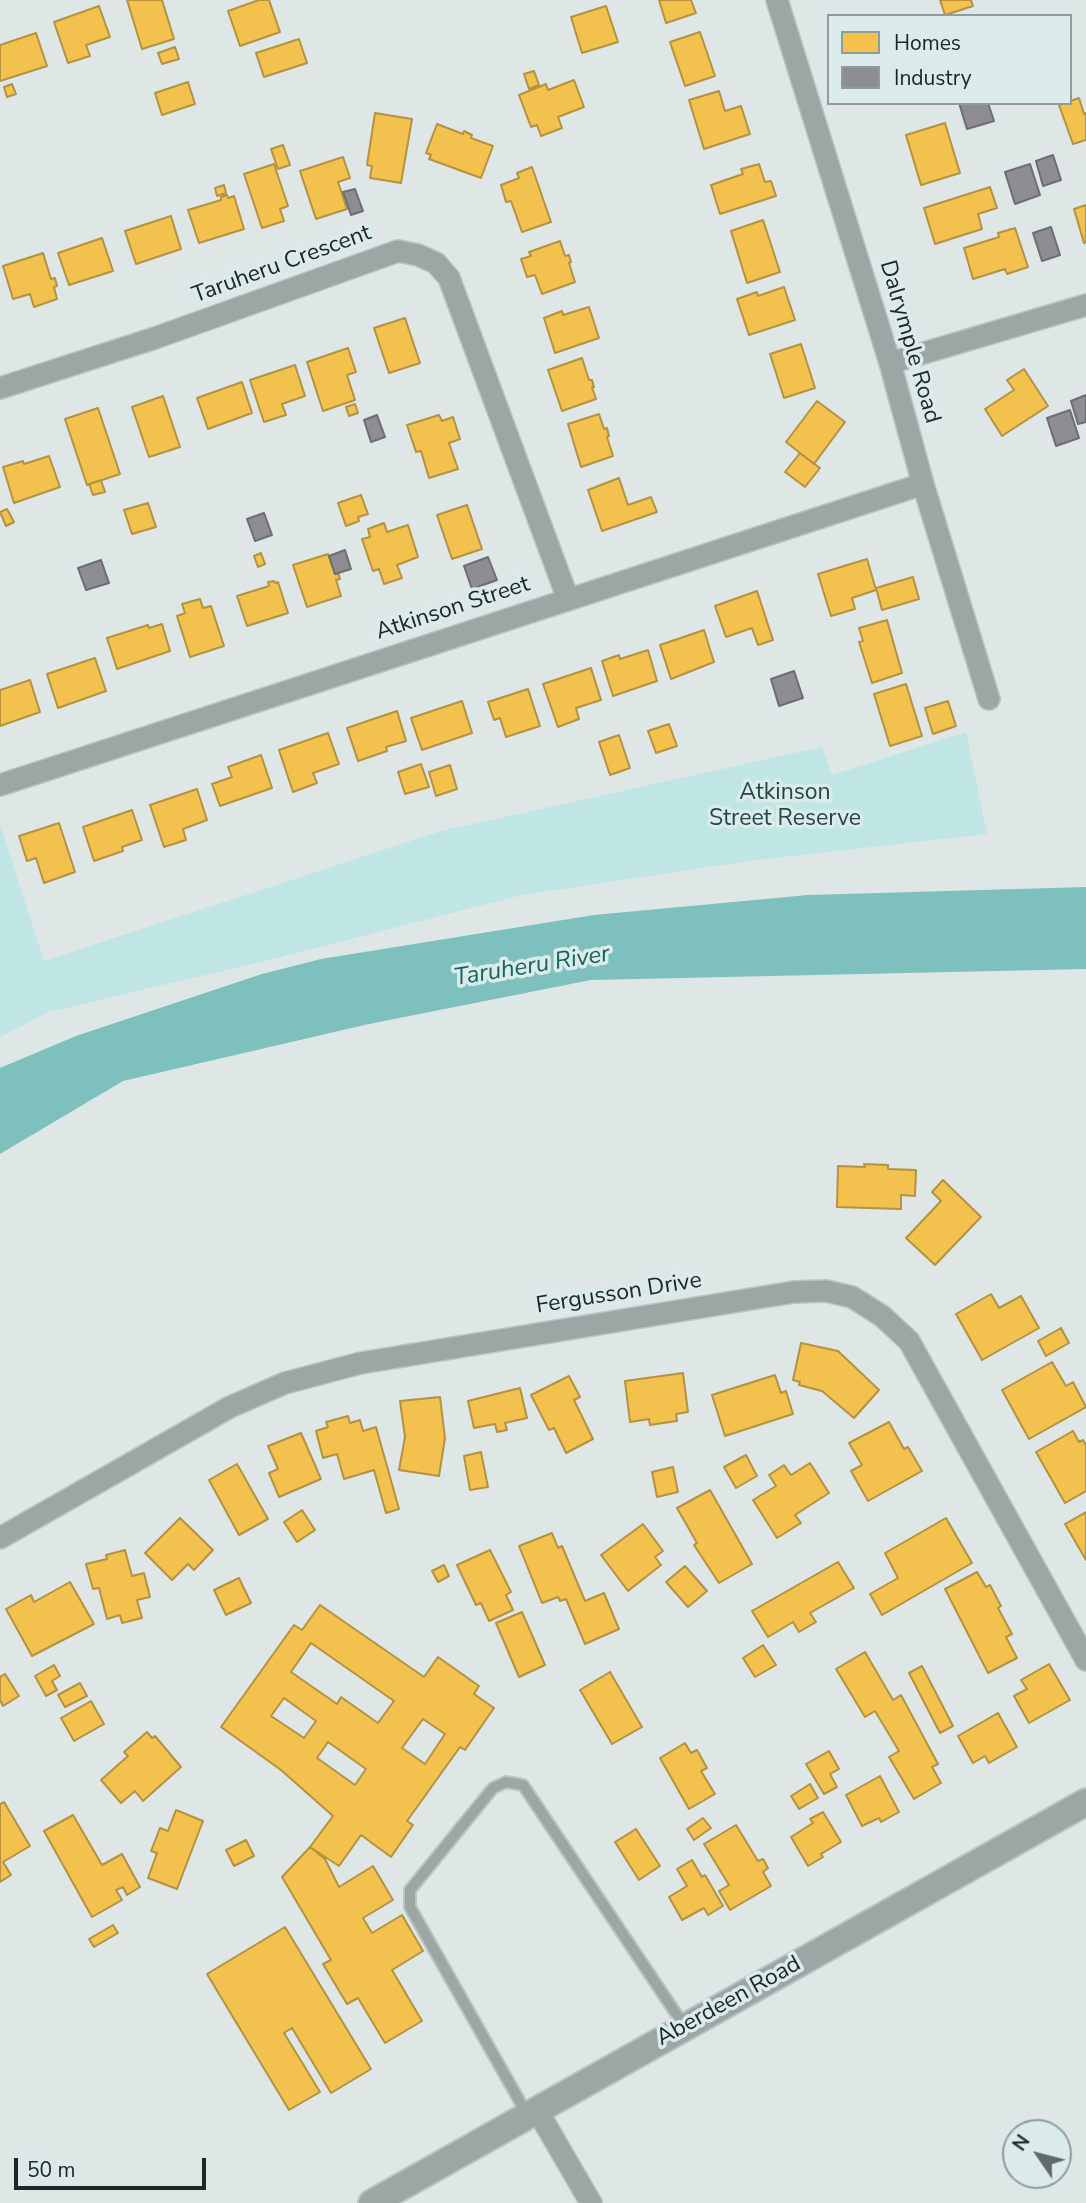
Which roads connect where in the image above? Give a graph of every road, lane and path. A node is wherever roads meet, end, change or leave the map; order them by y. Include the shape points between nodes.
1 (777, 0) edge
2 (1086, 305) edge
3 (890, 363) junction
4 (0, 388) edge
5 (923, 484) junction
6 (568, 599) junction
7 (989, 699) dead end
8 (0, 785) edge
9 (0, 1538) edge
10 (1086, 1660) edge
11 (1086, 1802) edge
12 (685, 2027) junction
13 (533, 2113) junction
14 (372, 2203) edge
15 (591, 2203) edge

1 - 3 street, Dalrymple Road
2 - 3 street
3 - 5 street, Dalrymple Road
4 - 6 street, Taruheru Crescent via 398,251 418,255 436,263 449,278
5 - 6 street, Atkinson Street
5 - 7 street, Dalrymple Road
6 - 8 street, Atkinson Street
9 - 10 street, Fergusson Drive via 230,1407 285,1383 361,1363 794,1292 826,1291 852,1297 909,1341
11 - 12 street, Aberdeen Road
12 - 13 street, Aberdeen Road
12 - 13 lane via 523,1785 506,1782 493,1788 410,1890 410,1907
13 - 14 street, Aberdeen Road
13 - 15 street

